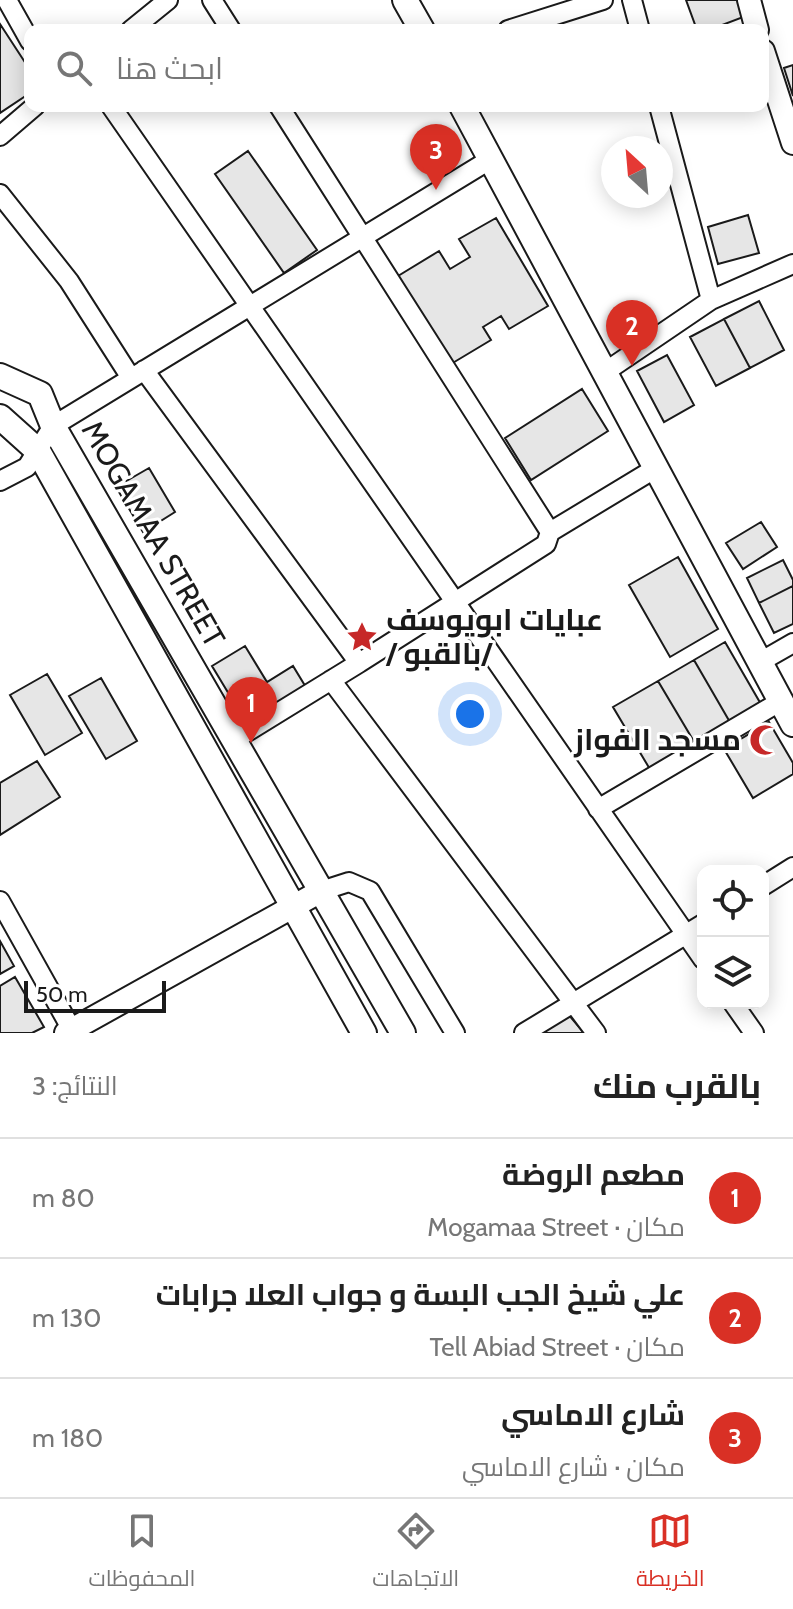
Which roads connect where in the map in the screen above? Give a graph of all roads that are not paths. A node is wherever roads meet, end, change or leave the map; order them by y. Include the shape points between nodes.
1 (7, 0) edge
2 (168, 0) edge
3 (212, 0) edge
4 (405, 0) edge
5 (603, 0) edge
6 (632, 0) edge
7 (749, 0) edge
8 (138, 24) edge
9 (227, 24) edge
10 (419, 24) edge
11 (527, 24) edge
12 (638, 24) edge
13 (755, 24) edge
14 (24, 30) edge
15 (769, 69) edge
16 (28, 112) edge
17 (115, 112) edge
18 (283, 112) edge
19 (465, 112) edge
20 (661, 112) edge
21 (0, 136) edge
22 (793, 143) edge
23 (491, 159) junction
24 (0, 194) edge
25 (362, 237) junction
26 (793, 264) edge
27 (711, 300) junction
28 (248, 307) junction
29 (605, 372) junction
30 (138, 374) junction
31 (0, 376) edge
32 (0, 417) edge
33 (53, 426) junction
34 (38, 451) junction
35 (656, 468) junction
36 (0, 481) edge
37 (550, 532) junction
38 (455, 604) junction
39 (793, 643) edge
40 (760, 662) junction
41 (359, 663) junction
42 (331, 680) junction
43 (781, 701) junction
44 (793, 724) edge
45 (234, 740) junction
46 (598, 809) junction
47 (793, 867) edge
48 (769, 882) edge
49 (321, 891) junction
50 (0, 901) edge
51 (293, 906) junction
52 (697, 928) edge
53 (686, 935) junction
54 (697, 951) edge
55 (571, 1003) junction
56 (737, 1009) edge
57 (69, 1031) edge
58 (364, 1033) edge
59 (403, 1033) edge
60 (455, 1033) edge
61 (524, 1033) edge
62 (596, 1033) edge
63 (754, 1033) edge

1 - 14 street
2 - 8 street
3 - 9 street
4 - 10 main road
5 - 11 street
6 - 12 street
7 - 13 street
15 - 22 street
16 - 21 street
17 - 28 street
18 - 25 street
19 - 23 main road
20 - 27 street
23 - 25 street
23 - 29 main road
24 - 30 street
25 - 28 street
25 - 37 street
26 - 27 street
27 - 29 street
28 - 30 street
28 - 38 street
29 - 35 main road
30 - 33 street
30 - 41 street
31 - 33 main road, MOGAMAA STREET via 40,394
32 - 34 main road, MOGAMAA STREET
33 - 34 street
33 - 45 main road, MOGAMAA STREET
34 - 36 street via 27,467
34 - 51 main road, MOGAMAA STREET
35 - 37 street
35 - 40 main road
37 - 38 street via 546,544
38 - 41 street
38 - 46 street
39 - 40 street
40 - 43 main road
41 - 42 street
42 - 45 street
42 - 55 street
43 - 44 main road
43 - 46 street
45 - 49 main road, MOGAMAA STREET
46 - 53 street
47 - 48 street
49 - 51 street
49 - 59 main road, MOGAMAA STREET
49 - 60 street via 349,882 370,891
50 - 57 street
51 - 57 street
51 - 58 main road, MOGAMAA STREET
52 - 53 street
53 - 54 street
53 - 55 street
55 - 61 street
55 - 62 street
56 - 63 street

